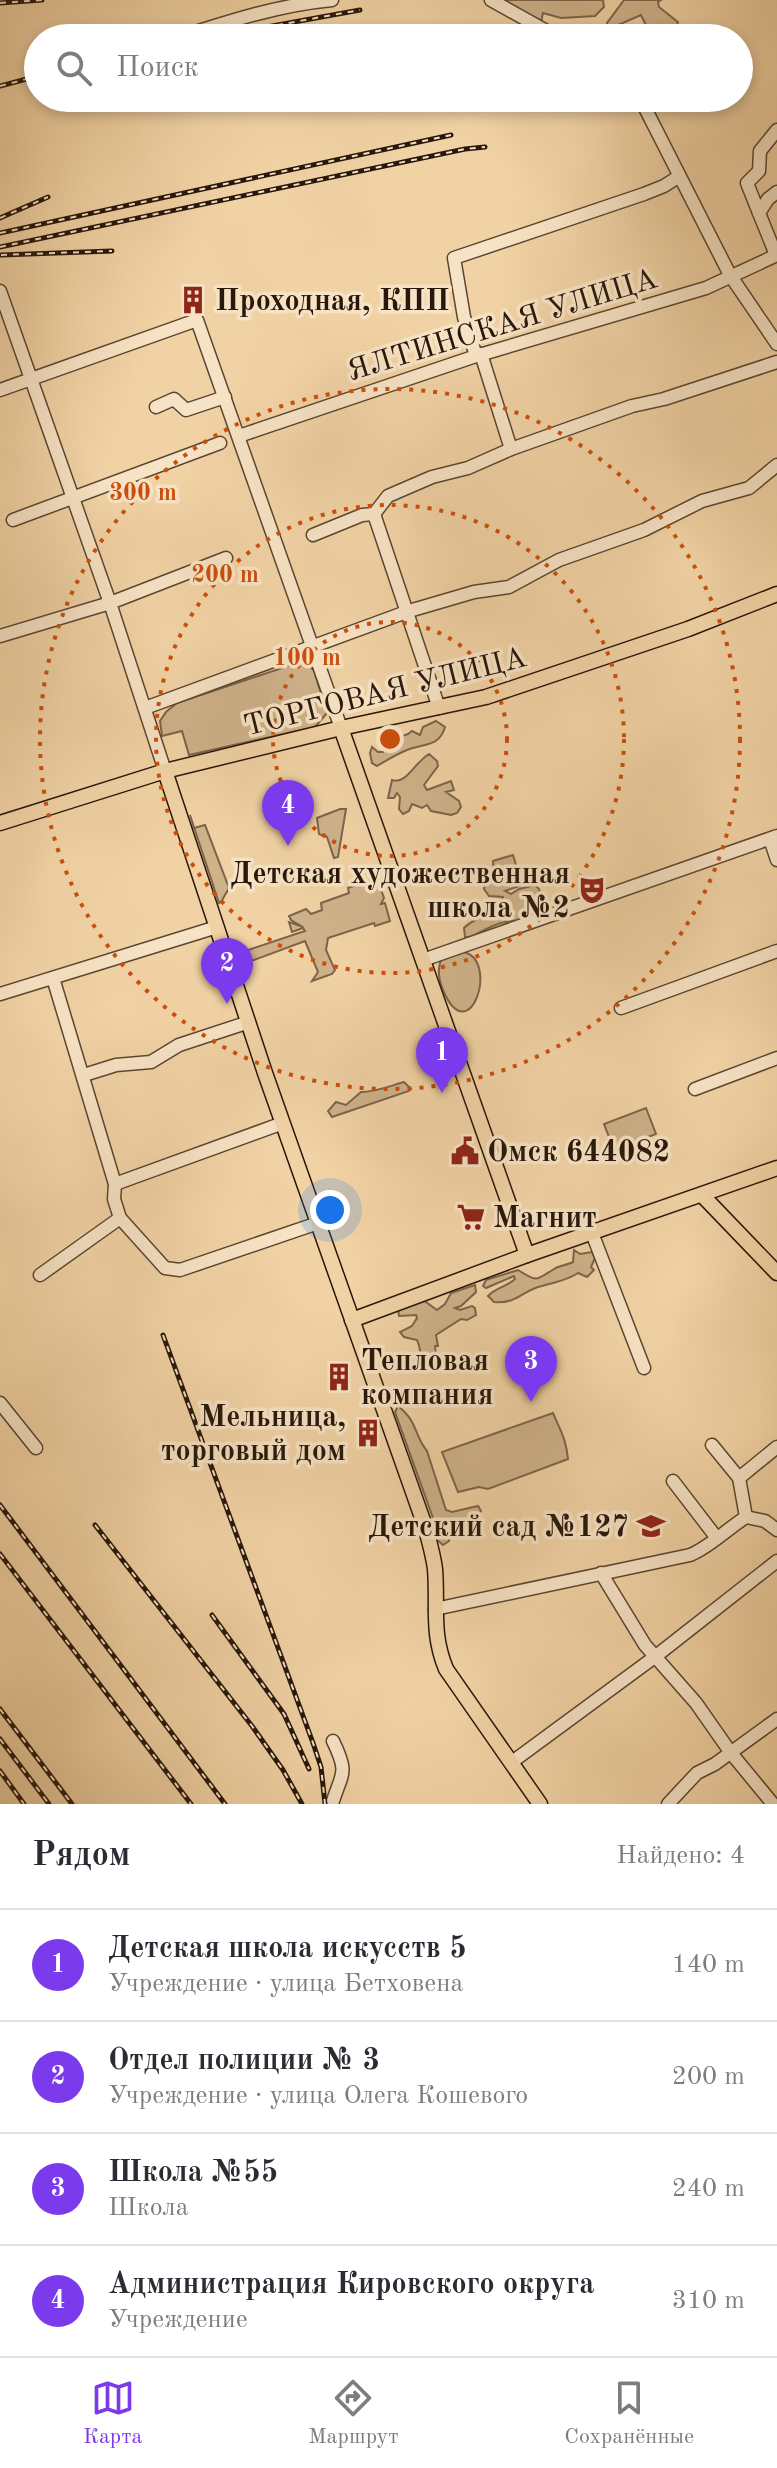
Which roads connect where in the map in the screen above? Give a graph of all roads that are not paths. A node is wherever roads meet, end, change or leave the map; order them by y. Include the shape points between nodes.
1 (332, 0) edge
2 (491, 0) edge
3 (221, 24) edge
4 (534, 24) edge
5 (647, 112) edge
6 (777, 130) edge
7 (678, 177) junction
8 (777, 192) edge
9 (759, 213) junction
10 (777, 255) edge
11 (730, 275) junction
12 (0, 291) edge
13 (777, 344) edge
14 (479, 355) junction
15 (777, 362) edge
16 (30, 380) junction
17 (0, 390) edge
18 (225, 397) junction
19 (156, 407) dead end
20 (239, 436) junction
21 (220, 443) dead end
22 (511, 449) junction
23 (777, 465) edge
24 (72, 499) junction
25 (374, 514) junction
26 (13, 520) dead end
27 (313, 535) dead end
28 (226, 558) dead end
29 (777, 594) edge
30 (110, 603) junction
31 (409, 611) junction
32 (0, 636) edge
33 (312, 646) junction
34 (145, 708) junction
35 (439, 708) junction
36 (341, 728) junction
37 (165, 771) junction
38 (0, 823) edge
39 (773, 838) edge
40 (777, 860) edge
41 (217, 927) junction
42 (777, 951) edge
43 (423, 960) junction
44 (53, 978) junction
45 (0, 994) edge
46 (621, 1008) dead end
47 (249, 1022) junction
48 (777, 1058) edge
49 (84, 1075) junction
50 (695, 1089) dead end
51 (283, 1123) junction
52 (777, 1168) edge
53 (115, 1184) junction
54 (702, 1195) junction
55 (120, 1218) junction
56 (318, 1223) junction
57 (592, 1233) junction
58 (527, 1255) junction
59 (777, 1273) edge
60 (40, 1275) dead end
61 (352, 1320) junction
62 (644, 1368) dead end
63 (0, 1403) edge
64 (712, 1445) dead end
65 (777, 1447) edge
66 (36, 1448) dead end
67 (739, 1478) junction
68 (673, 1481) dead end
69 (746, 1517) junction
70 (777, 1530) edge
71 (716, 1537) junction
72 (777, 1561) edge
73 (601, 1573) junction
74 (435, 1609) junction
75 (656, 1656) junction
76 (777, 1719) edge
77 (333, 1741) dead end
78 (731, 1753) junction
79 (512, 1762) junction
80 (774, 1802) edge
81 (332, 1804) edge
82 (540, 1804) edge
83 (668, 1804) edge

1 - 3 street via 298,3
2 - 4 street
5 - 7 street
6 - 9 street via 760,151 759,171 747,183
7 - 11 street
7 - 14 street via 644,194 454,258 464,317
8 - 9 street
9 - 10 street
10 - 11 street, ЯЛТИНСКАЯ УЛИЦА
11 - 13 street
11 - 14 street, ЯЛТИНСКАЯ УЛИЦА via 706,288
12 - 16 street
14 - 20 street, ЯЛТИНСКАЯ УЛИЦА
14 - 22 street
15 - 22 street
16 - 17 street
16 - 18 street via 197,320
16 - 24 street
18 - 19 street via 186,410 174,399
18 - 20 street
20 - 33 street
21 - 24 street
22 - 25 street via 388,496
23 - 31 street via 749,488 702,501 644,530 559,560 509,587
24 - 26 street
24 - 30 street
25 - 27 street
25 - 31 street
28 - 30 street
29 - 35 main road, ТОРГОВАЯ УЛИЦА via 526,685
30 - 32 street
30 - 34 street
31 - 33 street
31 - 35 street
33 - 34 street
33 - 36 street
34 - 37 street
35 - 36 main road, ТОРГОВАЯ УЛИЦА
36 - 37 main road, ТОРГОВАЯ УЛИЦА
36 - 43 main road
37 - 38 main road, ТОРГОВАЯ УЛИЦА
37 - 41 main road
39 - 40 street
39 - 43 street
41 - 44 street
41 - 47 main road
42 - 46 street
43 - 58 main road
44 - 45 street
44 - 49 street
47 - 49 street via 179,1045 151,1062
47 - 51 main road
48 - 50 street
49 - 53 street
51 - 53 street
51 - 56 main road
52 - 54 main road
53 - 55 street
54 - 57 main road
54 - 59 main road
55 - 56 street via 165,1268 180,1270
55 - 60 street
56 - 61 main road
57 - 58 main road
57 - 62 street
58 - 61 main road
61 - 74 main road via 427,1533 435,1570
63 - 66 street
64 - 67 street
65 - 67 street
67 - 69 street
68 - 71 street
69 - 70 street
69 - 71 street
71 - 73 street via 690,1555
72 - 75 street
73 - 74 street
73 - 75 street
74 - 79 main road via 435,1633 446,1669
75 - 78 street
75 - 79 street
76 - 78 street
77 - 81 street via 344,1775
78 - 80 street
78 - 83 street via 697,1773
79 - 82 main road

